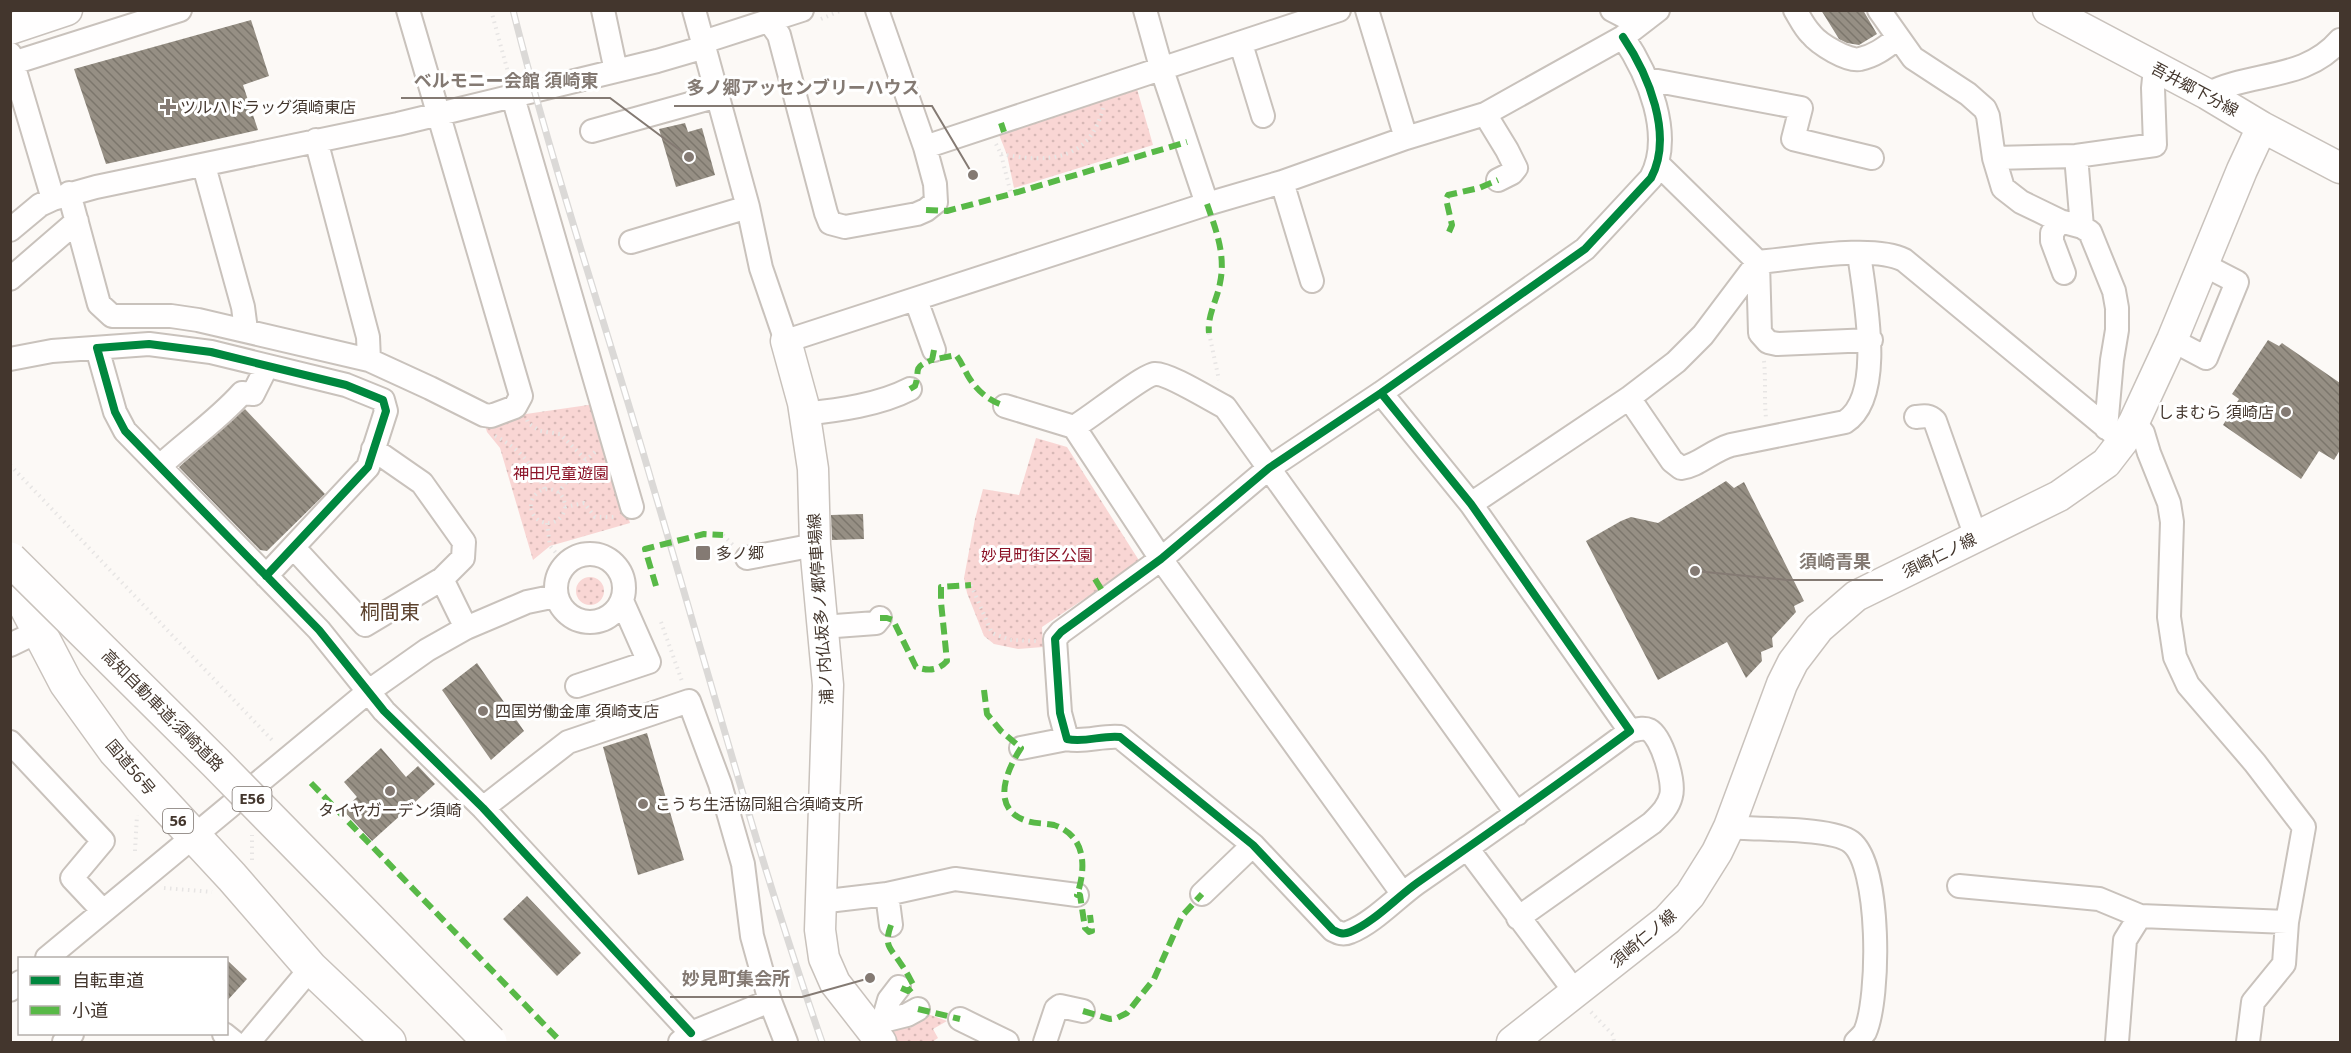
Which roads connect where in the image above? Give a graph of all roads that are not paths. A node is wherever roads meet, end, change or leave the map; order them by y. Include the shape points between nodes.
1 (24, 10) edge
2 (68, 10) edge
3 (180, 10) edge
4 (408, 10) edge
5 (603, 10) edge
6 (694, 10) edge
7 (802, 10) edge
8 (877, 10) edge
9 (1146, 10) edge
10 (1340, 10) edge
11 (1367, 10) edge
12 (1612, 10) edge
13 (1658, 10) edge
14 (1795, 10) edge
15 (1880, 10) edge
16 (2048, 10) edge
17 (10, 16) edge
18 (769, 21) junction
19 (10, 29) edge
20 (1631, 31) junction
21 (1898, 38) junction
22 (2340, 40) edge
23 (1241, 44) junction
24 (704, 45) junction
25 (12, 58) edge
26 (1161, 67) junction
27 (2155, 68) junction
28 (616, 71) junction
29 (1647, 79) junction
30 (512, 90) junction
31 (2207, 94) junction
32 (718, 96) junction
33 (438, 114) junction
34 (1485, 114) junction
35 (1263, 117) dead end
36 (2262, 127) junction
37 (592, 131) dead end
38 (1406, 138) junction
39 (316, 140) junction
40 (925, 147) junction
41 (2076, 156) junction
42 (1872, 158) dead end
43 (1994, 158) junction
44 (1658, 164) junction
45 (204, 166) junction
46 (2340, 168) edge
47 (1498, 180) dead end
48 (1282, 182) junction
49 (61, 196) junction
50 (1207, 204) junction
51 (748, 207) junction
52 (77, 220) junction
53 (2060, 221) junction
54 (2082, 227) junction
55 (10, 230) edge
56 (631, 242) dead end
57 (1859, 253) junction
58 (1758, 262) junction
59 (2202, 264) junction
60 (2064, 273) dead end
61 (10, 279) edge
62 (1312, 281) dead end
63 (916, 300) junction
64 (246, 330) junction
65 (1870, 340) junction
66 (2172, 340) junction
67 (786, 341) junction
68 (97, 348) junction
69 (934, 350) dead end
70 (10, 359) edge
71 (369, 360) junction
72 (267, 366) junction
73 (910, 389) dead end
74 (1381, 393) junction
75 (1629, 398) junction
76 (1005, 406) dead end
77 (804, 414) junction
78 (1916, 417) dead end
79 (1074, 427) junction
80 (2121, 430) junction
81 (374, 449) junction
82 (160, 466) junction
83 (1269, 468) junction
84 (1472, 504) junction
85 (625, 512) road end
86 (1976, 537) junction
87 (815, 545) junction
88 (294, 548) junction
89 (747, 558) dead end
90 (10, 559) edge
91 (1161, 559) junction
92 (10, 567) edge
93 (266, 576) junction
94 (442, 579) junction
95 (556, 596) junction
96 (622, 601) junction
97 (880, 618) dead end
98 (822, 627) junction
99 (466, 628) junction
100 (25, 638) edge
101 (577, 686) dead end
102 (369, 691) junction
103 (1630, 731) junction
104 (1066, 739) junction
105 (10, 742) edge
106 (1021, 748) dead end
107 (483, 808) junction
108 (1517, 814) junction
109 (1729, 827) junction
110 (194, 838) junction
111 (1252, 845) junction
112 (1467, 848) junction
113 (1959, 886) dead end
114 (1402, 893) junction
115 (887, 894) junction
116 (1202, 894) dead end
117 (1077, 895) dead end
118 (819, 902) junction
119 (103, 911) junction
120 (2140, 916) junction
121 (1518, 918) junction
122 (2287, 922) junction
123 (891, 925) dead end
124 (48, 957) edge
125 (311, 968) junction
126 (899, 987) dead end
127 (770, 1001) junction
128 (1580, 1005) junction
129 (918, 1009) dead end
130 (1083, 1011) dead end
131 (960, 1019) dead end
132 (878, 1031) edge
133 (685, 1038) edge
134 (249, 1042) edge
135 (389, 1042) edge
136 (490, 1042) edge
137 (786, 1042) edge
138 (1006, 1042) edge
139 (1044, 1042) edge
140 (1512, 1042) edge
141 (1856, 1042) edge
142 (2117, 1042) edge
143 (2248, 1042) edge

1 - 17 street
2 - 19 main road
3 - 25 street
4 - 33 street
5 - 28 street
6 - 24 street
7 - 18 street
8 - 40 street
9 - 26 street
10 - 23 street
11 - 38 street
12 - 20 street
13 - 20 street
14 - 21 street via 1811,35 1851,60 1876,54
15 - 21 street
16 - 27 main road, 吾井郷下分線
18 - 24 street
18 - 40 street via 779,34 830,223 845,227 917,214 936,202
20 - 29 street
20 - 34 street
21 - 43 street via 1913,58 1984,109
22 - 31 street via 2319,60 2225,85
23 - 26 street
23 - 35 street
24 - 28 street
24 - 32 street
25 - 49 street
26 - 40 street
26 - 50 street
27 - 31 main road, 吾井郷下分線
27 - 41 street via 2155,145
28 - 30 street
29 - 42 street via 1801,108 1793,139
29 - 44 street via 1657,114
30 - 33 street
30 - 85 street
31 - 36 main road, 吾井郷下分線
32 - 37 street
32 - 51 street
33 - 39 street
33 - 71 street via 521,396 515,407 484,415
34 - 38 street
34 - 47 street via 1516,168
36 - 46 main road, 吾井郷下分線
36 - 59 main road, 須崎仁ノ線
38 - 48 street
39 - 45 street
39 - 71 street via 368,337
41 - 43 street
41 - 54 street
43 - 53 street via 2003,188 2012,197
44 - 58 street
44 - 74 street via 1650,178 1585,249
45 - 49 street
45 - 64 street
48 - 50 street
48 - 62 street
49 - 52 street
49 - 55 street via 40,205
50 - 63 street
51 - 56 street
51 - 67 street via 761,268
52 - 61 street
52 - 64 street via 99,304 112,316 171,316
53 - 54 street
53 - 60 street via 2052,241
54 - 80 street via 2096,244 2114,291 2117,330 2112,360
57 - 58 street
57 - 65 street
57 - 80 street via 1904,260
58 - 65 street via 1761,333 1768,342
58 - 75 street via 1703,335 1676,362
59 - 66 main road, 須崎仁ノ線
59 - 66 street via 2237,282 2206,358
63 - 67 street
63 - 69 street
64 - 71 street
65 - 75 street via 1863,403 1856,416 1845,422 1715,450 1691,466 1680,468 1672,461
66 - 80 main road, 須崎仁ノ線
67 - 77 main road, 浦ノ内仏坂多ノ郷停車場線
68 - 70 street
68 - 72 street via 149,344 211,352
68 - 82 street via 115,412 125,431
72 - 81 street via 346,385 383,400 386,411
72 - 82 street via 253,394 242,393
73 - 77 street via 885,399
74 - 83 street
74 - 84 street
75 - 84 street
76 - 79 street
77 - 87 main road, 浦ノ内仏坂多ノ郷停車場線 via 813,470
78 - 86 street via 1935,421
79 - 83 street via 1142,379 1154,374 1165,376 1225,407
79 - 91 street
80 - 86 main road, 須崎仁ノ線 via 2106,463 2079,483
80 - 122 street via 2143,433 2171,513 2169,617 2175,657 2188,685 2304,827
81 - 88 street via 369,468
81 - 94 street via 422,483 464,543 463,558
82 - 93 street
83 - 91 street
83 - 108 street
84 - 103 street
86 - 109 main road, 須崎仁ノ線 via 1856,596 1819,628 1782,684
87 - 89 street
87 - 98 main road, 浦ノ内仏坂多ノ郷停車場線
88 - 93 street
88 - 94 street via 365,625
90 - 136 highway, 高知自動車道;須崎道路 / E56, bridge
91 - 104 street via 1055,639 1060,713
91 - 114 street
92 - 100 highway, 国道56号 / 56 via 20,595
93 - 102 street via 319,630
94 - 99 street
95 - 96 street via 567,614 587,623 608,618
95 - 96 street via 559,573 566,563 575,556 598,554 609,559 623,578
95 - 99 street via 527,602
96 - 101 street via 649,662
97 - 98 street via 876,623
98 - 118 main road, 浦ノ内仏坂多ノ郷停車場線 via 828,685
99 - 102 street
100 - 110 highway, 国道56号 / 56 via 66,683 115,751
102 - 107 street via 384,711
102 - 110 street
103 - 108 street
103 - 121 street via 1645,729 1658,740 1671,777 1671,798 1666,808 1652,823
104 - 106 street
104 - 111 street via 1120,737
105 - 119 street via 103,841 72,878
107 - 127 street via 568,742 689,701 720,784 743,864 752,936
107 - 133 street
108 - 112 street
109 - 128 main road, 須崎仁ノ線 via 1690,895
109 - 141 street via 1834,835 1850,841 1864,858 1876,952 1874,990 1864,1032
110 - 119 street
110 - 125 highway, 国道56号 / 56
111 - 114 street via 1341,934 1362,925
111 - 116 street
112 - 114 street
112 - 121 street
113 - 120 street via 2099,899
115 - 117 street via 956,879
115 - 118 street
115 - 123 street
118 - 132 main road, 浦ノ内仏坂多ノ郷停車場線 via 824,958 836,983
119 - 124 street
120 - 122 street
120 - 142 street via 2125,940
121 - 128 street
122 - 143 street via 2284,964 2253,1002
125 - 134 street
125 - 135 highway, 国道56号 / 56
126 - 132 street via 889,1000
127 - 133 street
127 - 137 street
128 - 140 main road, 須崎仁ノ線
129 - 132 street
130 - 139 street via 1060,1006 1056,1009
131 - 138 street

